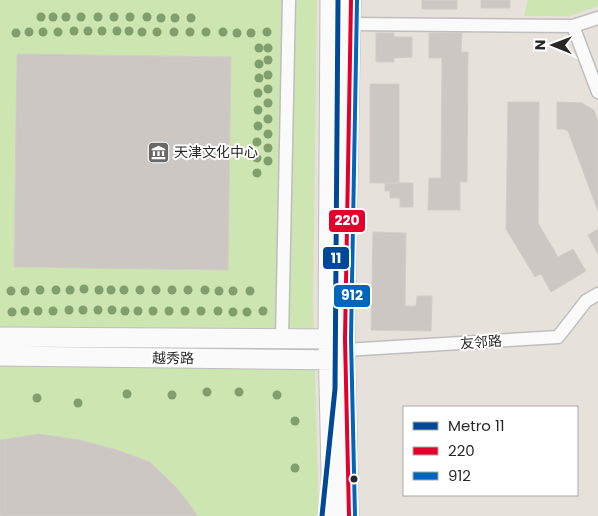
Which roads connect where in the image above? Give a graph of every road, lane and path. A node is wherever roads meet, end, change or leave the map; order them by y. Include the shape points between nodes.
1 (289, 0) edge
2 (330, 0) edge
3 (351, 0) edge
4 (598, 18) edge
5 (350, 24) junction
6 (572, 26) junction
7 (598, 92) edge
8 (598, 294) edge
9 (0, 337) edge
10 (282, 338) junction
11 (338, 349) junction
12 (0, 356) edge
13 (332, 516) edge
14 (349, 516) edge

1 - 10 street
2 - 11 main road
3 - 5 main road
4 - 6 street
5 - 6 street
5 - 11 main road
6 - 7 street
8 - 11 street, 友邻路 via 586,301 558,337
9 - 10 main road, 越秀路
10 - 11 main road, 越秀路
11 - 12 main road, 越秀路
11 - 13 main road
11 - 14 main road

